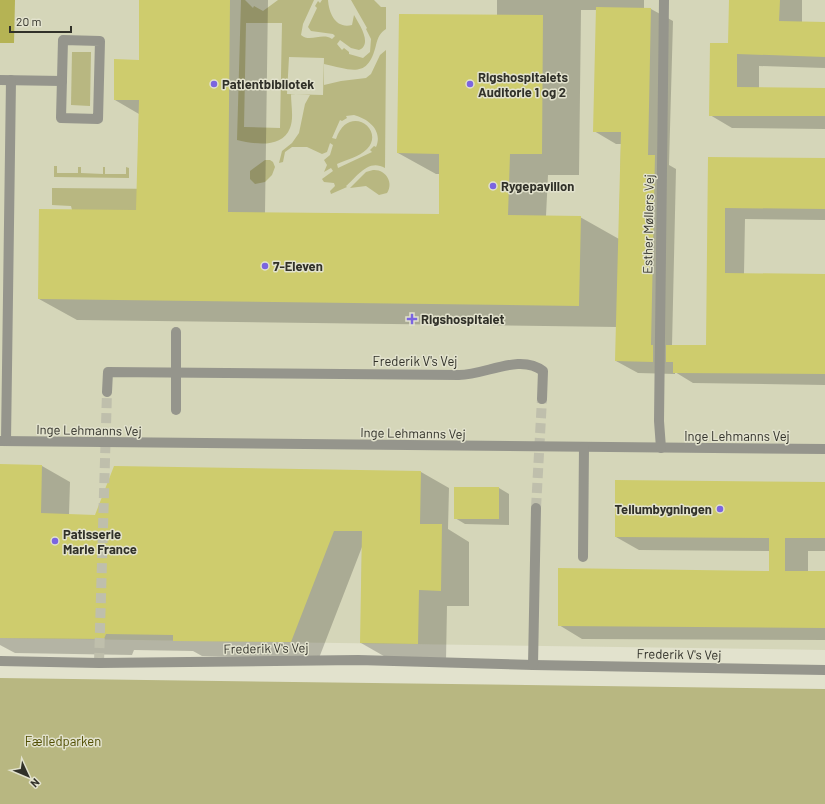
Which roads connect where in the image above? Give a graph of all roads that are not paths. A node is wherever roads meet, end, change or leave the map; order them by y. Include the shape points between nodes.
1 (664, 0) edge
2 (0, 80) edge
3 (10, 80) junction
4 (62, 81) junction
5 (176, 332) dead end
6 (107, 392) tunnel mouth
7 (542, 399) tunnel mouth
8 (176, 410) dead end
9 (3, 441) edge
10 (584, 447) junction
11 (661, 448) junction
12 (825, 449) edge
13 (536, 508) tunnel mouth
14 (583, 557) dead end
15 (0, 661) edge
16 (533, 665) junction
17 (825, 670) edge

1 - 11 street, Esther Møllers Vej via 659,405
2 - 3 street
3 - 4 street
3 - 9 street
4 - 4 street via 61,118 98,119 100,41 62,40
5 - 8 street, bridge
6 - 7 street, Frederik V's Vej via 108,372 464,375 526,363 543,371
9 - 10 street, Inge Lehmanns Vej
10 - 11 street, Inge Lehmanns Vej
10 - 14 street
11 - 12 street, Inge Lehmanns Vej
13 - 16 street
15 - 16 street, Frederik V's Vej via 100,663 358,660
16 - 17 street, Frederik V's Vej

